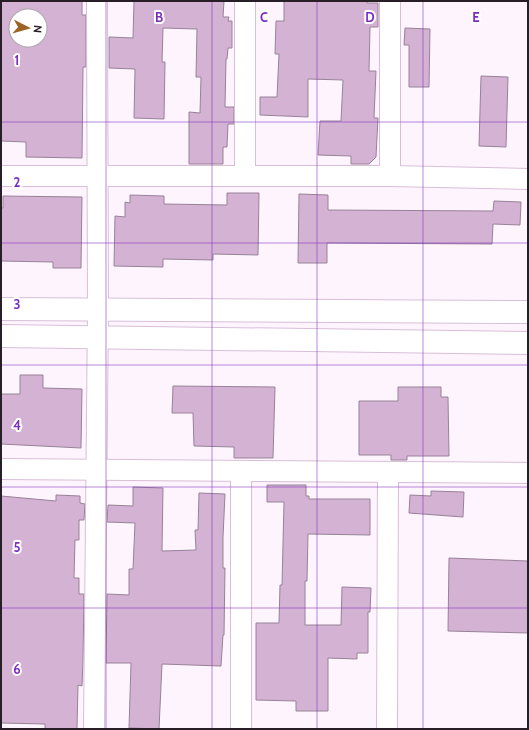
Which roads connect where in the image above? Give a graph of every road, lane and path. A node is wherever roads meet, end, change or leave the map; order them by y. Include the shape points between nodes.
1 (97, 1) edge
2 (245, 1) edge
3 (390, 1) edge
4 (1, 176) edge
5 (245, 176) junction
6 (390, 176) junction
7 (96, 177) junction
8 (528, 179) edge
9 (98, 308) junction
10 (1, 309) edge
11 (528, 312) edge
12 (1, 336) edge
13 (97, 338) junction
14 (528, 343) edge
15 (1, 469) edge
16 (96, 470) junction
17 (241, 472) junction
18 (388, 472) junction
19 (528, 473) edge
20 (94, 729) edge
21 (241, 729) edge
22 (387, 729) edge

1 - 7 street
2 - 5 street
3 - 6 street
4 - 7 street
5 - 6 street
5 - 7 street
6 - 8 street
7 - 9 street
9 - 10 street
9 - 11 street
9 - 13 street
12 - 13 street
13 - 14 street
13 - 16 street
15 - 16 street
16 - 17 street
16 - 20 street
17 - 18 street
17 - 21 street
18 - 19 street
18 - 22 street

